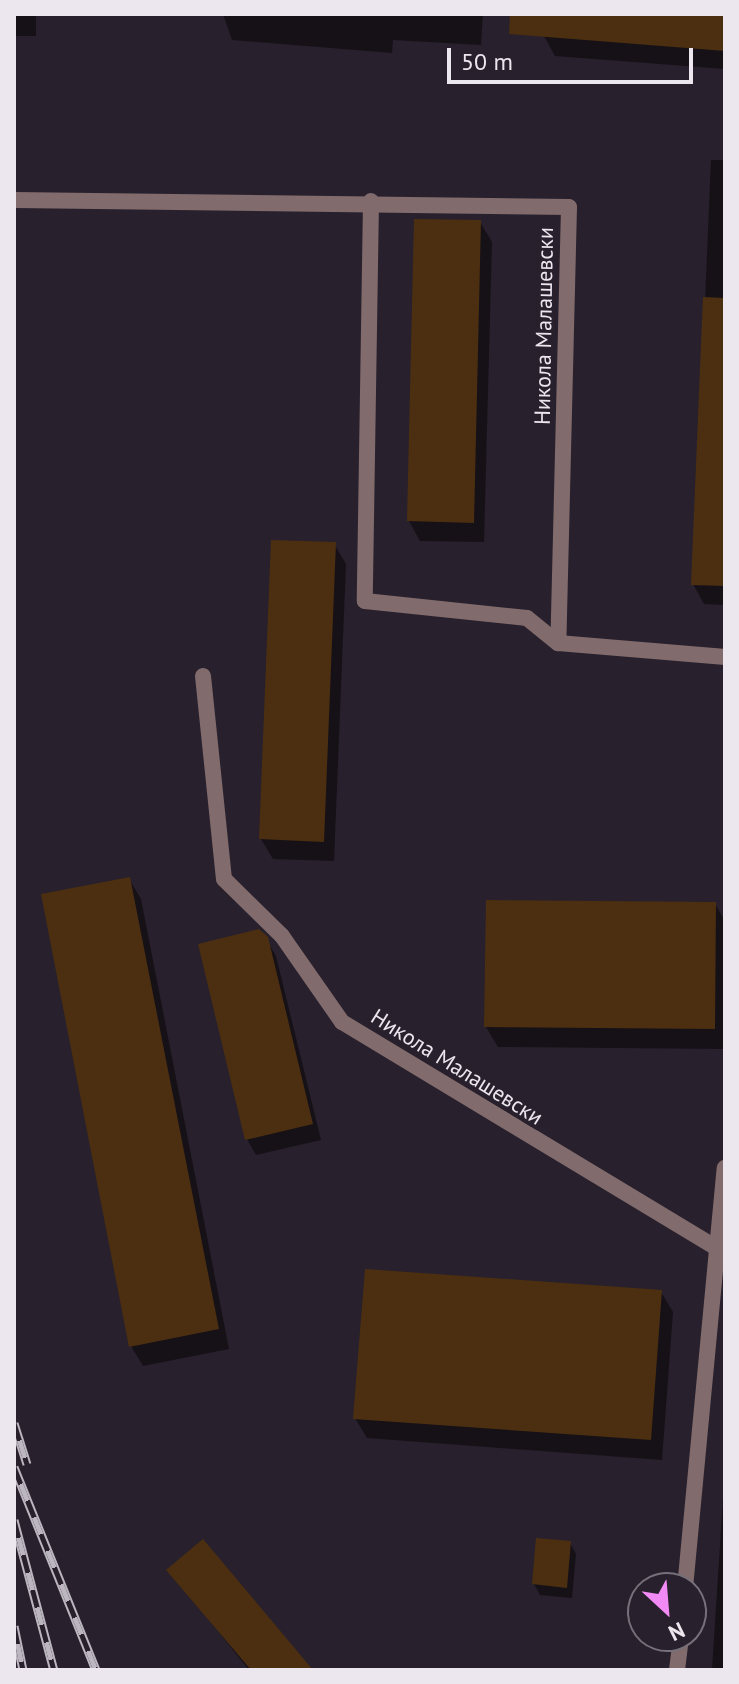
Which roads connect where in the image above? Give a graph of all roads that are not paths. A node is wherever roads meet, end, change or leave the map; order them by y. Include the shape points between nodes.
1 (14, 200) edge
2 (371, 201) junction
3 (558, 643) junction
4 (725, 657) edge
5 (203, 676) dead end
6 (725, 1168) edge
7 (721, 1252) edge
8 (687, 1572) edge

1 - 2 lane, Никола Малашевски
2 - 3 lane via 365,601 527,618
2 - 3 lane, Никола Малашевски via 569,207
3 - 4 lane
5 - 7 lane, Никола Малашевски via 224,879 282,936 342,1022
6 - 7 lane
7 - 8 lane

